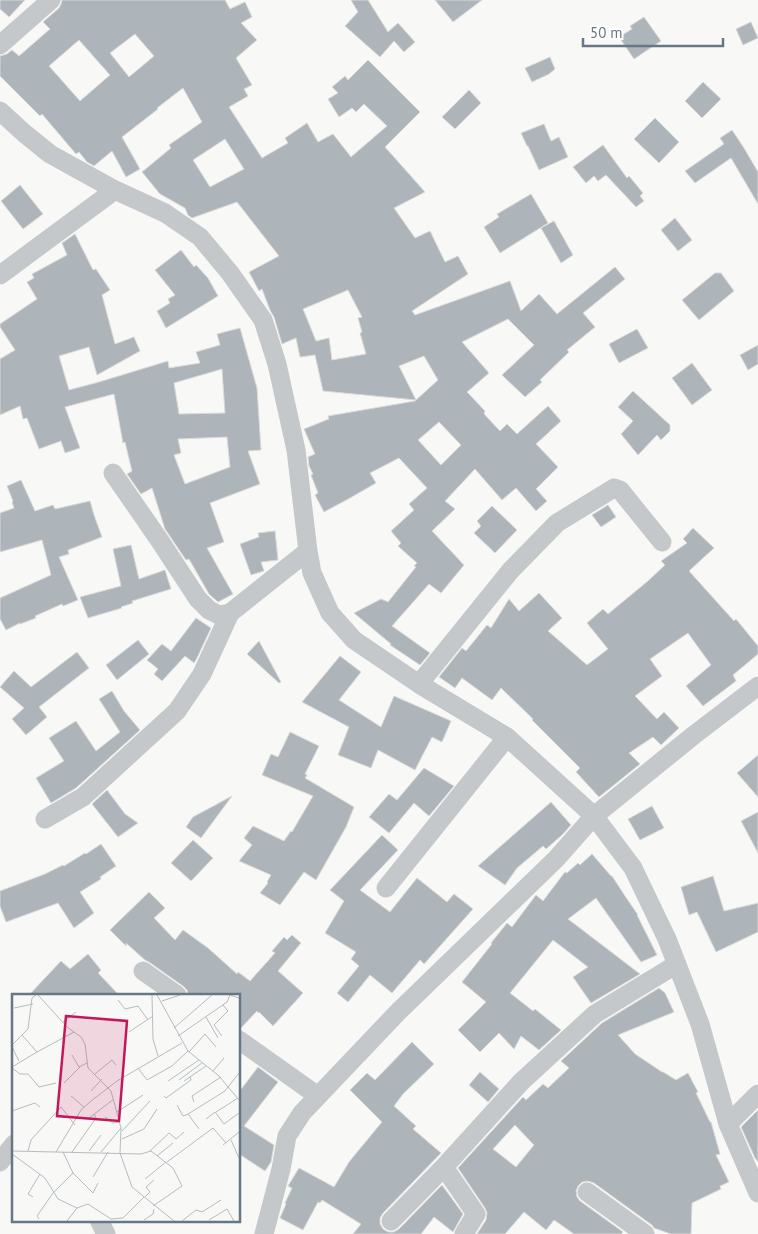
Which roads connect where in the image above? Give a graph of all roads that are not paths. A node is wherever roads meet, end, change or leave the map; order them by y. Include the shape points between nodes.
1 (51, 0) edge
2 (0, 45) edge
3 (0, 111) edge
4 (115, 190) junction
5 (0, 274) edge
6 (113, 473) dead end
7 (662, 542) dead end
8 (308, 551) junction
9 (230, 612) junction
10 (419, 684) junction
11 (758, 686) edge
12 (507, 737) junction
13 (594, 816) junction
14 (45, 819) dead end
15 (386, 888) dead end
16 (677, 964) junction
17 (143, 971) dead end
18 (176, 994) edge
19 (240, 1041) edge
20 (758, 1094) edge
21 (318, 1096) junction
22 (728, 1124) junction
23 (12, 1147) edge
24 (0, 1162) edge
25 (444, 1166) junction
26 (587, 1192) dead end
27 (758, 1193) edge
28 (391, 1221) dead end
29 (100, 1222) edge
30 (106, 1234) edge
31 (264, 1234) edge
32 (464, 1234) edge
33 (645, 1234) edge

1 - 2 street
3 - 4 street via 50,154
4 - 5 street
4 - 8 street via 164,213 200,237 230,272 263,320 277,364 296,450
6 - 9 street via 198,599 219,615
7 - 10 street via 620,490 614,488 550,530 511,570
8 - 9 street
8 - 10 street via 312,573 330,613 354,640
9 - 14 street via 202,674 177,711 83,797
10 - 12 street
11 - 13 street
12 - 13 street
12 - 15 street
13 - 16 street via 633,868
13 - 21 street via 556,859 398,1012
16 - 22 street via 700,1024
16 - 25 street via 595,1014 521,1082
17 - 18 street
19 - 21 street
20 - 22 street
21 - 31 street via 287,1136
22 - 27 street
23 - 24 street
25 - 28 street
25 - 32 street via 476,1214
26 - 33 street
29 - 30 street

